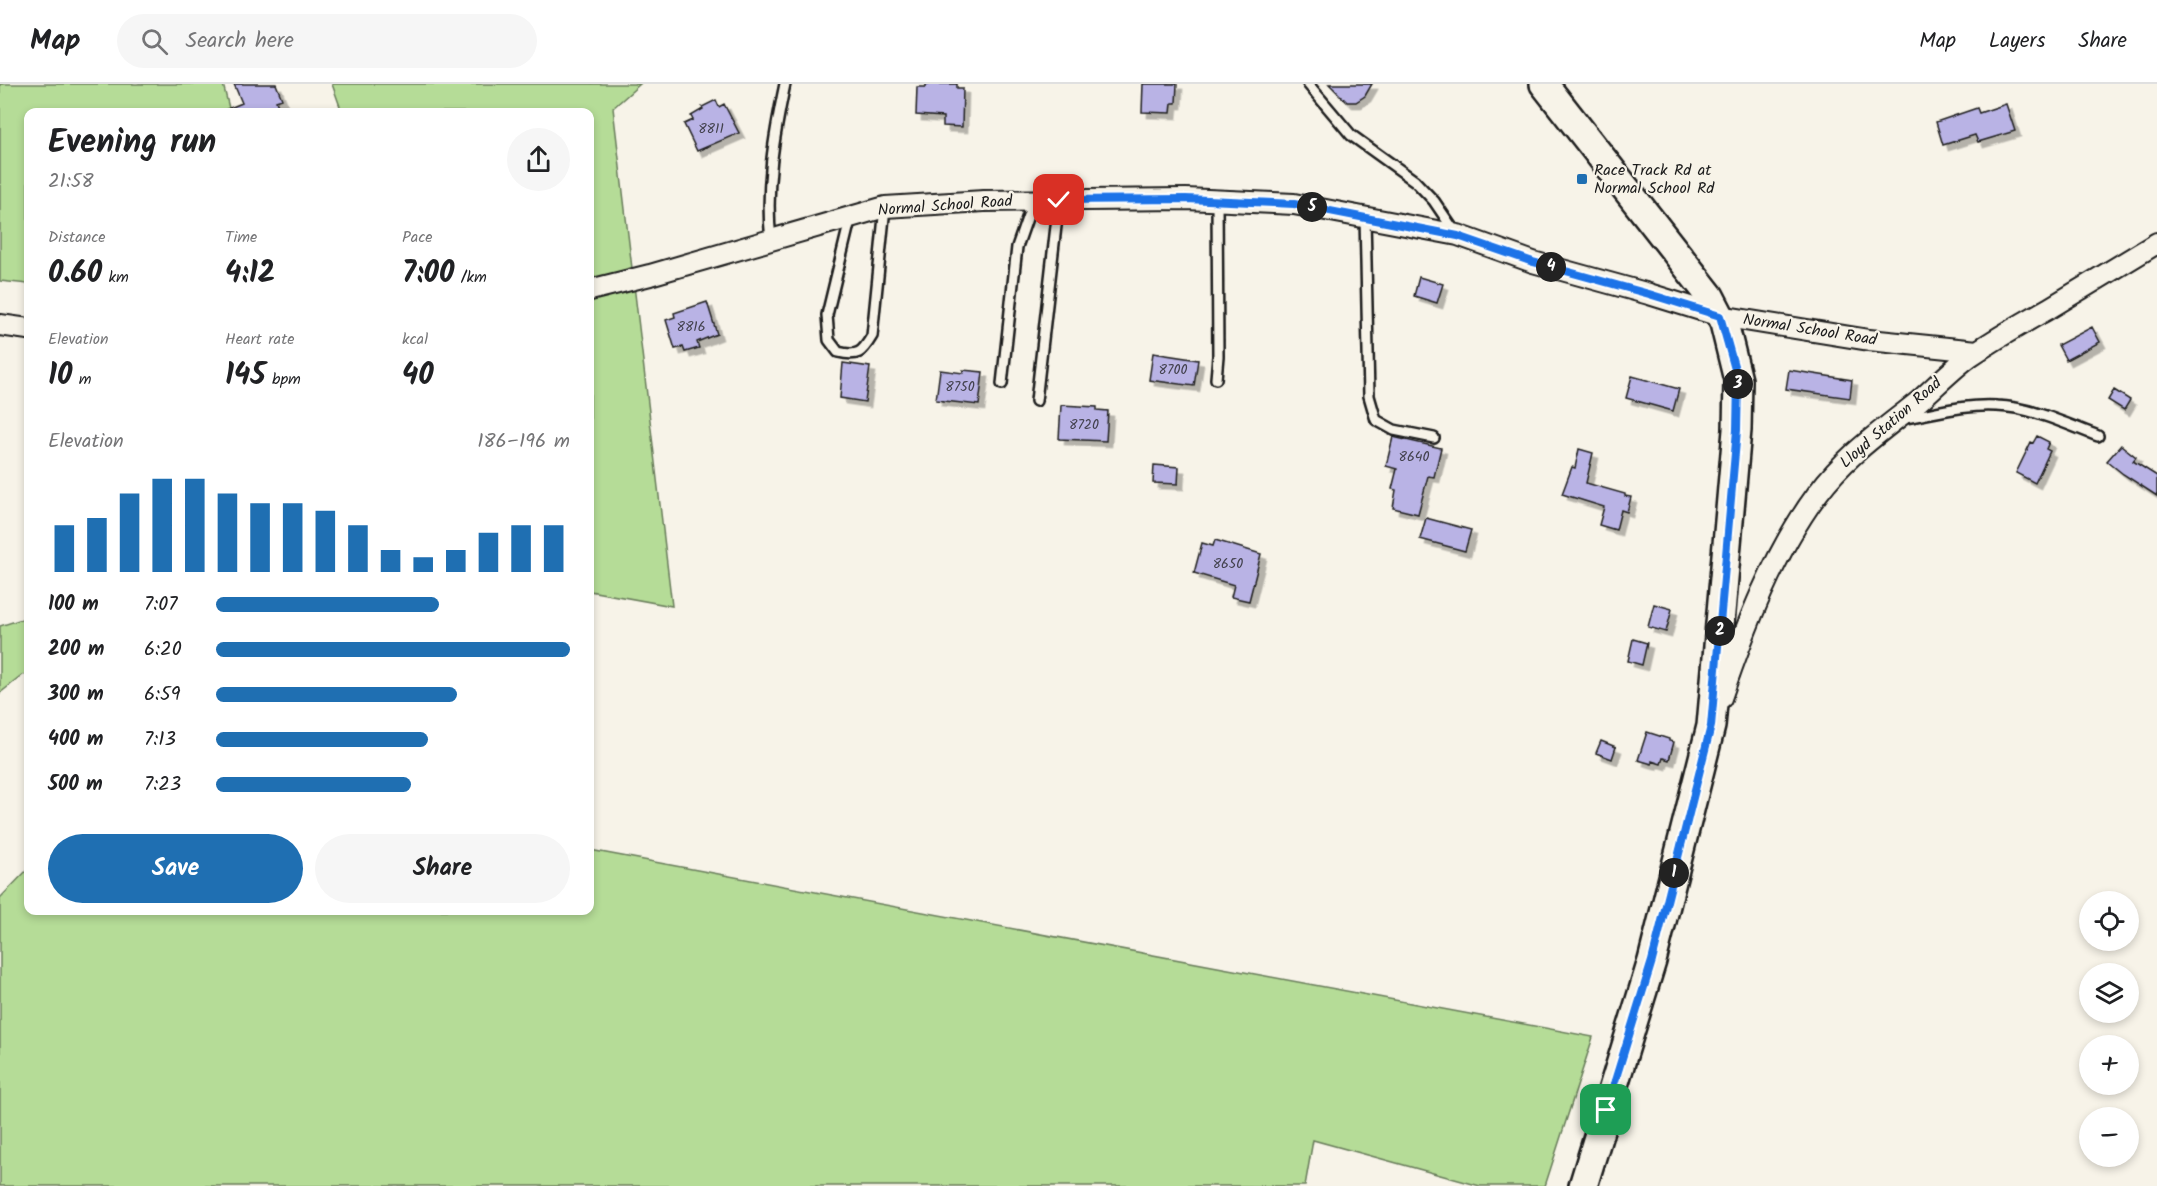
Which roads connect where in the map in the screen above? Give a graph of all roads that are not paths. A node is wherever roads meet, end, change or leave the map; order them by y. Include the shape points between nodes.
1 (785, 84) edge
2 (1308, 84) edge
3 (1544, 84) edge
4 (1059, 200) junction
5 (1217, 200) junction
6 (1033, 201) junction
7 (885, 207) junction
8 (851, 216) junction
9 (1365, 218) junction
10 (1458, 236) junction
11 (771, 241) junction
12 (2157, 243) edge
13 (594, 289) edge
14 (1720, 316) junction
15 (0, 326) edge
16 (24, 329) edge
17 (1973, 355) junction
18 (1216, 379) dead end
19 (1002, 384) dead end
20 (1036, 401) dead end
21 (1894, 420) junction
22 (2098, 436) dead end
23 (1434, 438) dead end
24 (1711, 726) junction
25 (1583, 1186) edge

1 - 11 lane via 769,186
2 - 10 lane via 1351,135 1415,181
3 - 14 main road via 1710,296
4 - 5 street, Normal School Road
4 - 6 street, Normal School Road
4 - 20 lane
5 - 9 street, Normal School Road via 1294,204
5 - 18 lane
6 - 7 street, Normal School Road
6 - 19 lane via 1017,247
7 - 8 street, Normal School Road
7 - 8 lane via 872,336 864,350 852,355 838,352 829,340 827,315
8 - 11 street, Normal School Road
9 - 10 street, Normal School Road
9 - 23 lane via 1369,396 1376,420 1394,430
10 - 14 street, Normal School Road
11 - 13 street, Normal School Road
12 - 17 street, Lloyd Station Road
14 - 17 street, Normal School Road
14 - 24 main road via 1738,380 1737,430
15 - 16 street
17 - 21 street, Lloyd Station Road
21 - 22 lane via 1997,406 2032,412
21 - 24 street, Lloyd Station Road via 1856,450 1797,524 1738,649
24 - 25 main road via 1652,961

